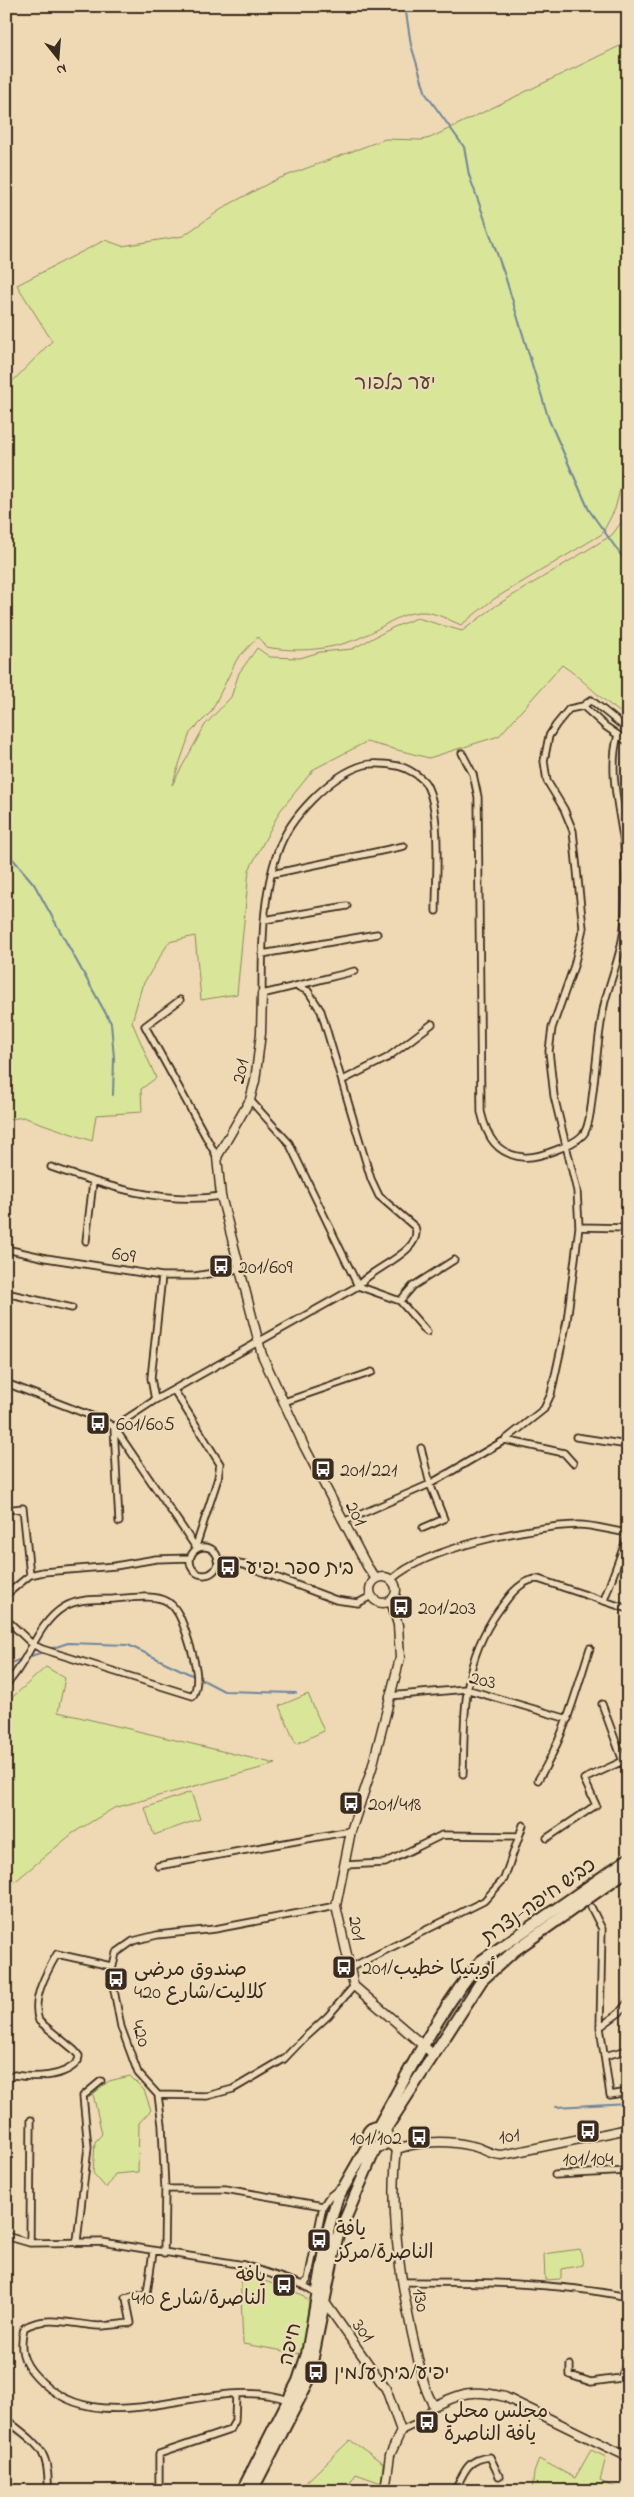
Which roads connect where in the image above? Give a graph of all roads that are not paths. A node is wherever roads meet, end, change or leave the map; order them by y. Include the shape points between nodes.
1 (583, 706) junction
2 (628, 730) edge
3 (618, 735) junction
4 (628, 742) edge
5 (462, 753) dead end
6 (404, 846) dead end
7 (272, 874) junction
8 (347, 906) dead end
9 (436, 911) dead end
10 (264, 920) junction
11 (377, 934) dead end
12 (262, 954) junction
13 (355, 971) dead end
14 (299, 987) junction
15 (262, 994) junction
16 (180, 1000) dead end
17 (432, 1024) dead end
18 (343, 1080) junction
19 (250, 1100) junction
20 (566, 1144) junction
21 (216, 1158) junction
22 (51, 1167) dead end
23 (93, 1182) junction
24 (221, 1196) junction
25 (578, 1227) junction
26 (628, 1228) edge
27 (86, 1241) dead end
28 (6, 1249) edge
29 (454, 1260) dead end
30 (238, 1269) junction
31 (162, 1276) junction
32 (358, 1286) junction
33 (6, 1294) edge
34 (400, 1301) junction
35 (72, 1308) dead end
36 (427, 1332) dead end
37 (258, 1343) junction
38 (372, 1372) dead end
39 (6, 1383) edge
40 (174, 1390) junction
41 (155, 1400) junction
42 (284, 1402) junction
43 (114, 1427) junction
44 (576, 1437) dead end
45 (505, 1440) junction
46 (628, 1445) edge
47 (421, 1448) dead end
48 (573, 1463) dead end
49 (430, 1484) junction
50 (6, 1510) edge
51 (119, 1522) dead end
52 (344, 1522) junction
53 (423, 1528) dead end
54 (628, 1534) edge
55 (196, 1547) junction
56 (190, 1558) junction
57 (217, 1560) junction
58 (30, 1575) junction
59 (376, 1578) junction
60 (392, 1579) junction
61 (6, 1595) edge
62 (371, 1596) junction
63 (604, 1600) junction
64 (390, 1601) junction
65 (628, 1609) edge
66 (6, 1619) edge
67 (32, 1644) junction
68 (590, 1648) dead end
69 (6, 1685) edge
70 (466, 1689) junction
71 (389, 1696) junction
72 (602, 1704) dead end
73 (568, 1719) junction
74 (623, 1761) junction
75 (463, 1774) dead end
76 (628, 1775) edge
77 (538, 1780) dead end
78 (524, 1825) dead end
79 (351, 1831) junction
80 (519, 1836) junction
81 (547, 1838) dead end
82 (628, 1859) edge
83 (345, 1865) junction
84 (158, 1866) dead end
85 (628, 1870) edge
86 (336, 1906) junction
87 (591, 1907) dead end
88 (111, 1966) junction
89 (350, 1968) junction
90 (354, 1986) junction
91 (628, 2002) edge
92 (600, 2027) junction
93 (424, 2046) junction
94 (628, 2050) edge
95 (433, 2054) junction
96 (604, 2056) junction
97 (9, 2078) dead end
98 (101, 2081) dead end
99 (628, 2092) edge
100 (158, 2095) junction
101 (31, 2120) dead end
102 (382, 2128) junction
103 (628, 2129) edge
104 (386, 2143) junction
105 (372, 2145) junction
106 (397, 2149) junction
107 (628, 2171) edge
108 (555, 2175) dead end
109 (346, 2184) junction
110 (165, 2189) junction
111 (323, 2206) junction
112 (6, 2236) edge
113 (77, 2241) junction
114 (30, 2243) junction
115 (153, 2252) junction
116 (164, 2254) junction
117 (402, 2282) junction
118 (303, 2285) junction
119 (317, 2292) junction
120 (628, 2297) edge
121 (324, 2301) junction
122 (628, 2360) edge
123 (570, 2365) dead end
124 (621, 2378) junction
125 (628, 2381) edge
126 (236, 2394) junction
127 (288, 2400) junction
128 (434, 2406) junction
129 (6, 2419) edge
130 (402, 2431) junction
131 (628, 2457) edge
132 (499, 2476) dead end
133 (48, 2491) edge
134 (159, 2491) edge
135 (242, 2491) edge
136 (252, 2491) edge
137 (385, 2491) edge
138 (455, 2491) edge

1 - 2 street via 591,700
1 - 3 street
1 - 20 street via 569,709 556,724 549,736 544,761 548,781 573,831 582,896 581,944 555,1018 549,1051 550,1077
3 - 4 street
3 - 20 street via 614,776 624,846 622,945 597,1039 589,1118 584,1133
5 - 20 street via 473,774 478,796 481,1112 484,1127 491,1142 502,1152 514,1156 542,1155
6 - 7 street
7 - 9 street, 201 via 277,852 288,830 324,790 365,765 382,763 402,767 425,782 436,818
7 - 10 street, 201
8 - 10 street
10 - 12 street, 201
11 - 12 street
12 - 15 street, 201
13 - 14 street
14 - 15 street
14 - 18 street via 308,991 321,1011
15 - 19 street, 201 via 261,1033
16 - 21 street via 145,1026
17 - 18 street via 387,1058
18 - 32 street via 363,1157 379,1196 415,1227 418,1234 408,1248 363,1279
19 - 21 street, 201
19 - 32 street via 288,1143
20 - 25 street via 577,1191
21 - 24 street, 201
22 - 23 street
23 - 24 street via 187,1199
23 - 27 street
24 - 30 street, 201
25 - 26 street
25 - 45 street via 567,1321 551,1394 544,1409
28 - 31 street, 609
29 - 34 street via 414,1286
30 - 31 street, 609
30 - 37 street, 201
31 - 41 street via 150,1378
32 - 34 street
32 - 37 street
33 - 35 street
34 - 36 street
37 - 40 street
37 - 42 street, 201
38 - 42 street
39 - 43 street
40 - 41 street
40 - 55 street via 220,1464
41 - 43 street
42 - 52 street, 201
43 - 51 street
43 - 55 street
44 - 46 street
45 - 48 street via 564,1453
45 - 49 street
47 - 49 street
49 - 52 street
49 - 53 street via 444,1520
50 - 58 street via 23,1508
52 - 59 street, 201
54 - 60 street via 580,1525 506,1533 415,1564
54 - 63 street
55 - 56 street
55 - 57 street via 210,1549
56 - 57 street via 191,1567 201,1574 213,1571
56 - 58 street via 156,1559
57 - 62 street via 244,1565 336,1600 358,1603
58 - 61 street
59 - 60 street via 386,1576
59 - 62 street via 370,1587
60 - 64 street via 397,1590
62 - 64 street via 380,1602
63 - 65 street
63 - 70 street via 538,1578 525,1582 490,1621
64 - 71 street, 201 via 401,1641 400,1658
66 - 67 street
67 - 67 street via 56,1613 78,1601 154,1596 165,1599 183,1620 197,1676 196,1690 192,1696
67 - 69 street via 18,1674
68 - 73 street
70 - 71 street, 203
70 - 73 street, 203
70 - 75 street
71 - 79 street, 201 via 372,1768
72 - 74 street
73 - 77 street via 554,1754
74 - 76 street
74 - 81 street via 584,1779 596,1805
78 - 80 street
79 - 83 street, 201
79 - 84 street
80 - 83 street via 442,1835 385,1863
80 - 89 street via 504,1878 484,1901
82 - 93 highway, כביש חיפה-נצרת via 482,1961 470,1974
83 - 86 street, 201
85 - 95 highway, כביש חיפה-נצרת via 494,1967
86 - 88 street via 133,1941 116,1953
86 - 89 street, 201
87 - 92 street via 602,1930
88 - 97 street via 57,1954 36,2001 36,2015 74,2050 78,2060 67,2069 36,2078 14,2075
88 - 100 street, 420 via 122,2027 138,2073
89 - 90 street, 201
90 - 93 street
90 - 100 street via 284,2059 233,2089 201,2096
91 - 92 street
92 - 96 street
93 - 95 street
93 - 102 highway, כביש חיפה-נצרת
94 - 96 street
95 - 102 highway, כביש חיפה-נצרת
96 - 99 street via 610,2096
98 - 113 street via 83,2096 88,2147
100 - 110 street
101 - 114 street
102 - 104 highway via 388,2136
102 - 105 highway via 369,2132
103 - 106 street, 101 via 502,2155 455,2143 419,2142
104 - 105 highway
104 - 106 street
105 - 109 highway, חיפה
105 - 121 highway, חיפה via 337,2238
106 - 117 street, 130 via 395,2185
107 - 108 street
109 - 111 street
109 - 119 highway, חיפה via 337,2199 329,2227
110 - 111 street via 225,2189
110 - 116 street
111 - 118 street via 308,2280
112 - 114 street
113 - 114 street
113 - 115 street via 102,2242
115 - 116 street
115 - 126 street via 147,2293 126,2298 131,2323 99,2326 50,2321 32,2324 24,2328 21,2339 25,2363 43,2384 71,2403 86,2407 131,2408
116 - 118 street via 244,2265
117 - 120 street via 502,2282
117 - 128 street, 130 via 424,2385
118 - 119 street
119 - 121 street
119 - 127 highway, חיפה via 307,2354
121 - 130 street, 301 via 386,2389
121 - 136 highway, חיפה via 308,2382
122 - 124 street
123 - 124 street via 570,2375 591,2382
124 - 125 street
126 - 127 street
126 - 134 street via 235,2421 230,2430 159,2454
127 - 135 highway, חיפה
128 - 130 street via 418,2423
128 - 131 street via 466,2392 504,2397
129 - 133 street via 42,2449 48,2466
130 - 137 street via 390,2454
132 - 138 street via 490,2457 471,2462 465,2467

